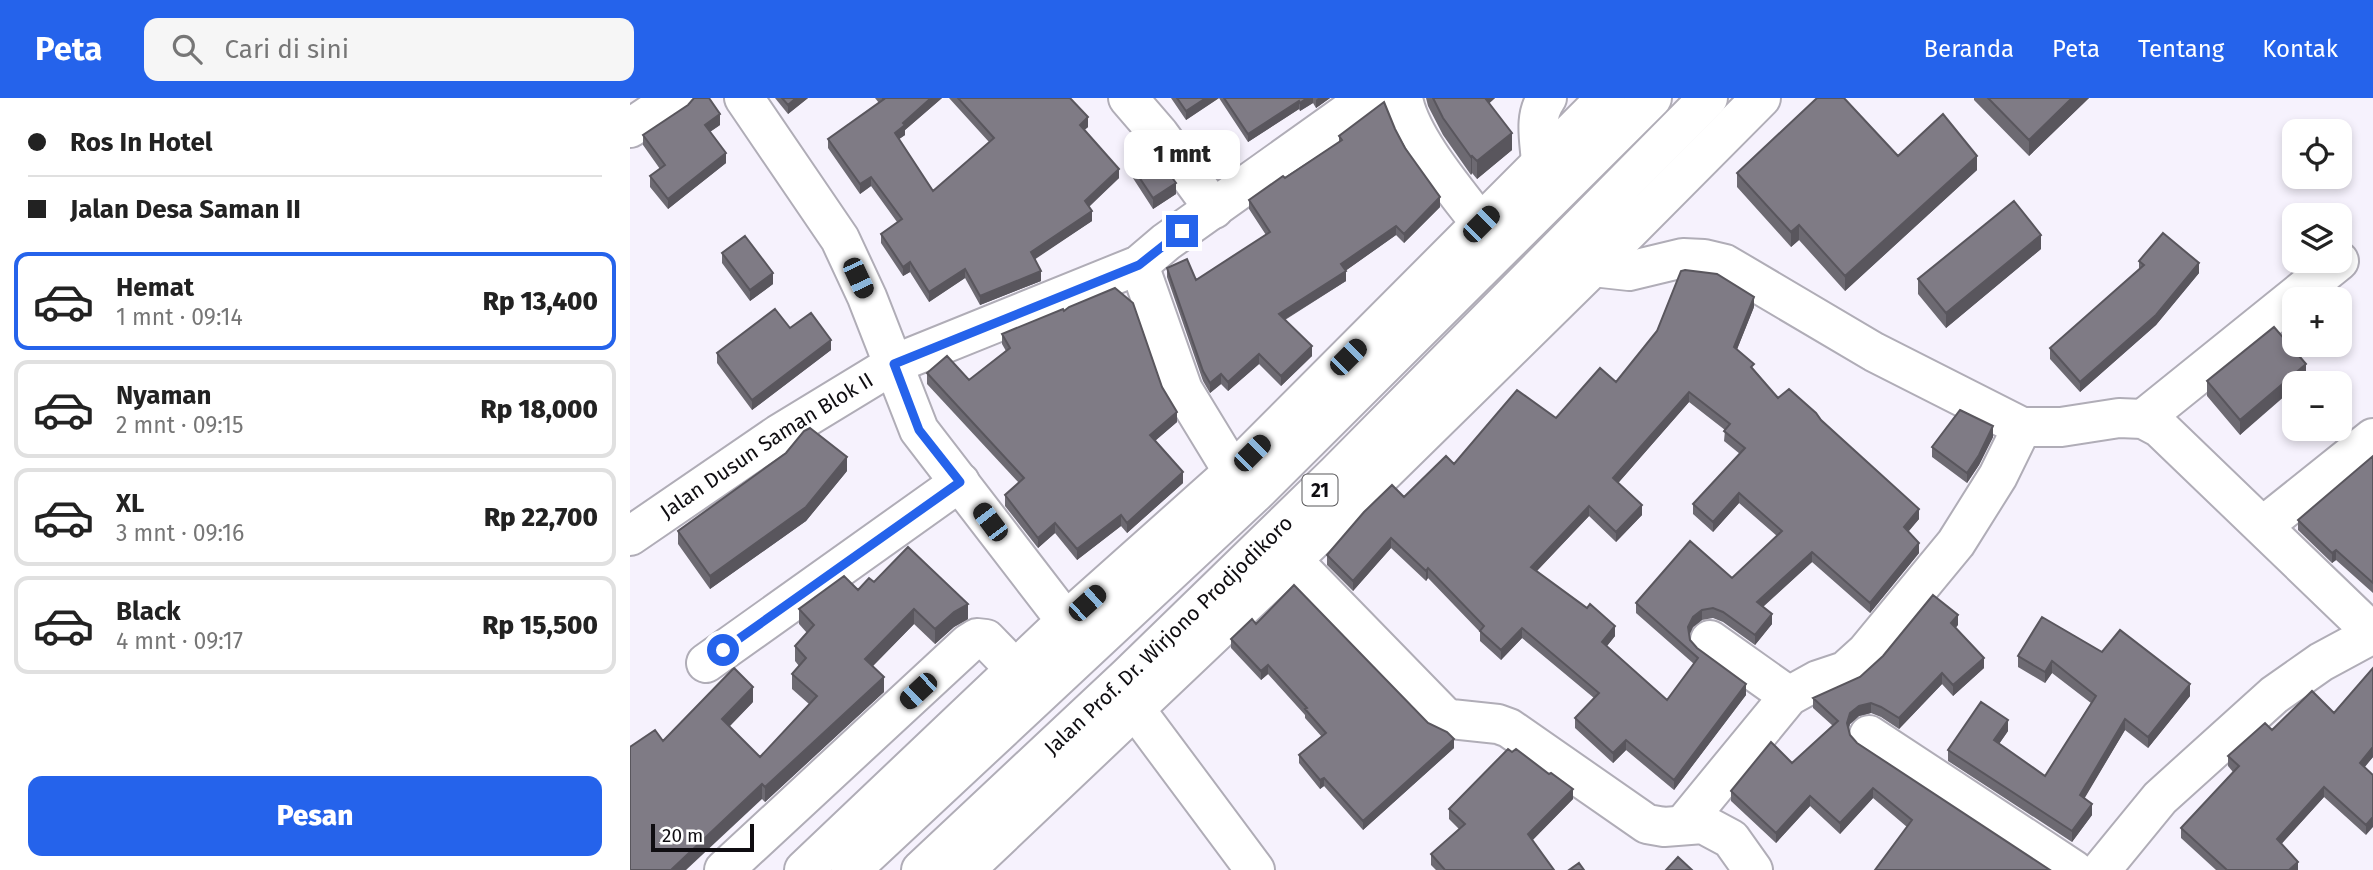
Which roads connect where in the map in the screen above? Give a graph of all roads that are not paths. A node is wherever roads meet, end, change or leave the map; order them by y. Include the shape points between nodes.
1 (675, 98) edge
2 (744, 98) edge
3 (1128, 98) edge
4 (1368, 98) edge
5 (1403, 98) edge
6 (1547, 98) edge
7 (1606, 98) edge
8 (1652, 98) edge
9 (1708, 98) edge
10 (1761, 98) edge
11 (630, 128) edge
12 (1541, 163) junction
13 (1213, 209) junction
14 (1481, 224) junction
15 (1139, 265) junction
16 (1593, 267) junction
17 (2323, 273) edge
18 (894, 364) junction
19 (2143, 419) junction
20 (2022, 427) junction
21 (2373, 438) edge
22 (1233, 472) junction
23 (960, 482) junction
24 (2263, 526) junction
25 (630, 536) edge
26 (1293, 559) junction
27 (1066, 621) junction
28 (2373, 633) edge
29 (1710, 640) dead end
30 (706, 663) dead end
31 (1016, 670) junction
32 (1789, 696) junction
33 (1135, 709) junction
34 (1869, 735) dead end
35 (775, 825) junction
36 (1683, 825) junction
37 (808, 866) edge
38 (2099, 868) edge
39 (723, 870) edge
40 (852, 870) edge
41 (921, 870) edge
42 (965, 870) edge
43 (1255, 870) edge
44 (1753, 870) edge

1 - 11 main road
2 - 18 main road via 840,239
3 - 13 main road
4 - 13 main road, Jalan Dusun Saman Blok II
5 - 14 main road via 1422,142
6 - 12 main road via 1538,121
7 - 12 main road
8 - 40 main road, 21 via 1255,493
9 - 41 main road, Jalan Prof. Dr. Wirjono Prodjodikoro / 21 via 1326,484
10 - 16 main road
12 - 14 main road
13 - 15 main road, Jalan Dusun Saman Blok II
14 - 22 main road
15 - 18 main road, Jalan Dusun Saman Blok II
15 - 22 main road via 1183,390
16 - 20 main road via 1629,271 1683,258 1725,264 1874,352
16 - 26 main road
17 - 19 main road
18 - 23 main road via 919,430
18 - 25 main road, Jalan Dusun Saman Blok II via 779,434
19 - 20 main road via 2119,418 2061,428
19 - 24 main road via 2160,428
20 - 32 main road via 1956,543 1866,652 1845,671
21 - 24 main road
22 - 27 main road
23 - 27 main road
23 - 30 main road
24 - 28 main road
26 - 33 main road
26 - 36 main road via 1444,716 1509,728 1647,824
27 - 31 main road
28 - 38 main road via 2274,695 2160,797
29 - 32 main road
31 - 35 main road via 986,639 977,638
31 - 37 main road
32 - 36 main road
33 - 42 main road
33 - 43 main road
34 - 38 main road
35 - 37 main road
35 - 39 main road
36 - 44 main road via 1703,824 1731,839

